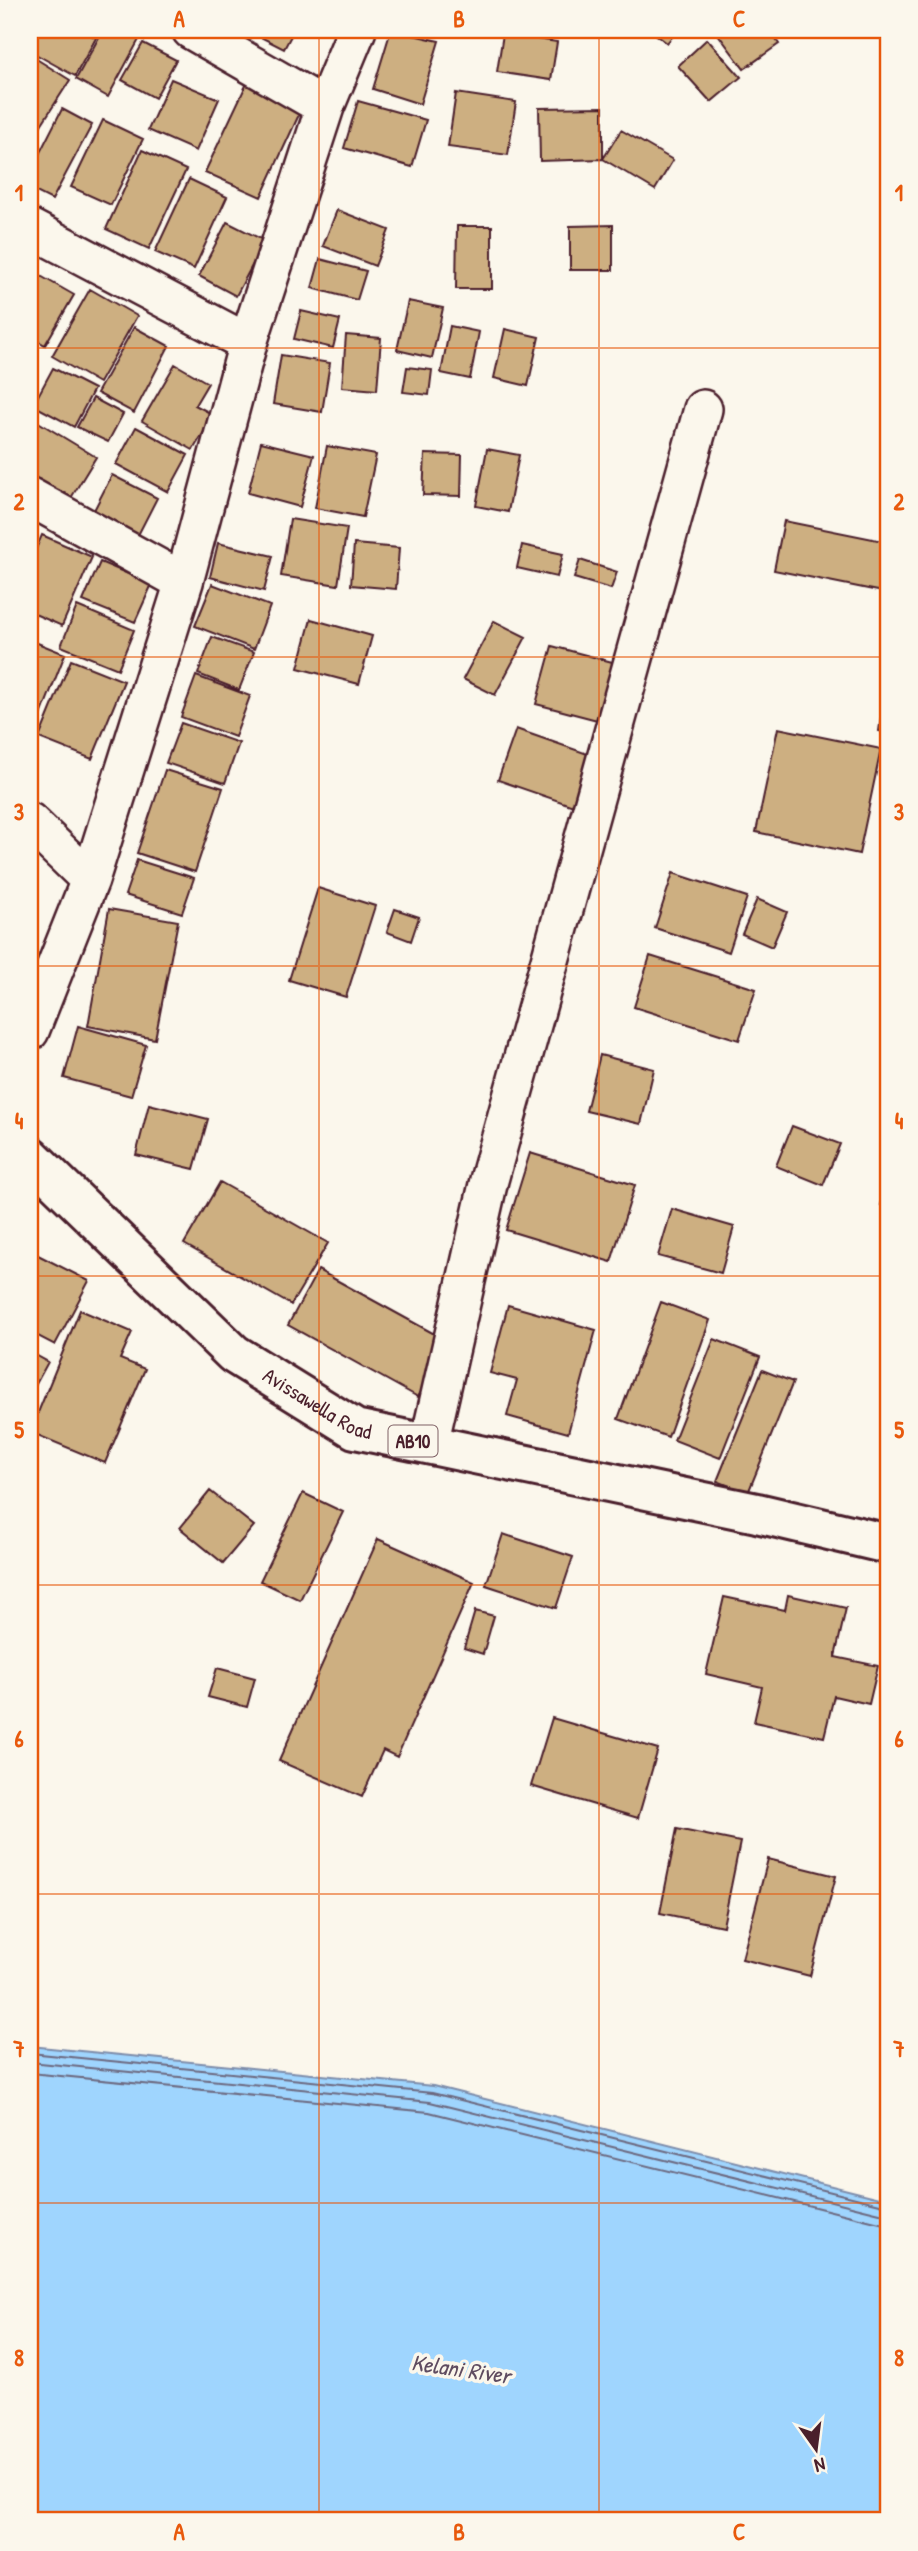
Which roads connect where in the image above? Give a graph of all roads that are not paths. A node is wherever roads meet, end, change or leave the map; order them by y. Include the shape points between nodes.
1 (191, 30) edge
2 (357, 30) edge
3 (325, 107) junction
4 (30, 228) edge
5 (248, 343) junction
6 (703, 410) dead end
7 (33, 508) edge
8 (184, 583) junction
9 (30, 822) edge
10 (90, 880) junction
11 (30, 1031) edge
12 (30, 1156) edge
13 (429, 1444) junction
14 (888, 1544) edge

1 - 3 street
2 - 3 street
3 - 5 street
4 - 5 street
5 - 8 street
6 - 13 street via 489,1180
7 - 8 street
8 - 10 street
9 - 10 street
10 - 11 street
12 - 13 main road, Avissawella Road / AB10 via 234,1354 355,1429
13 - 14 main road, Avissawella Road / AB10

